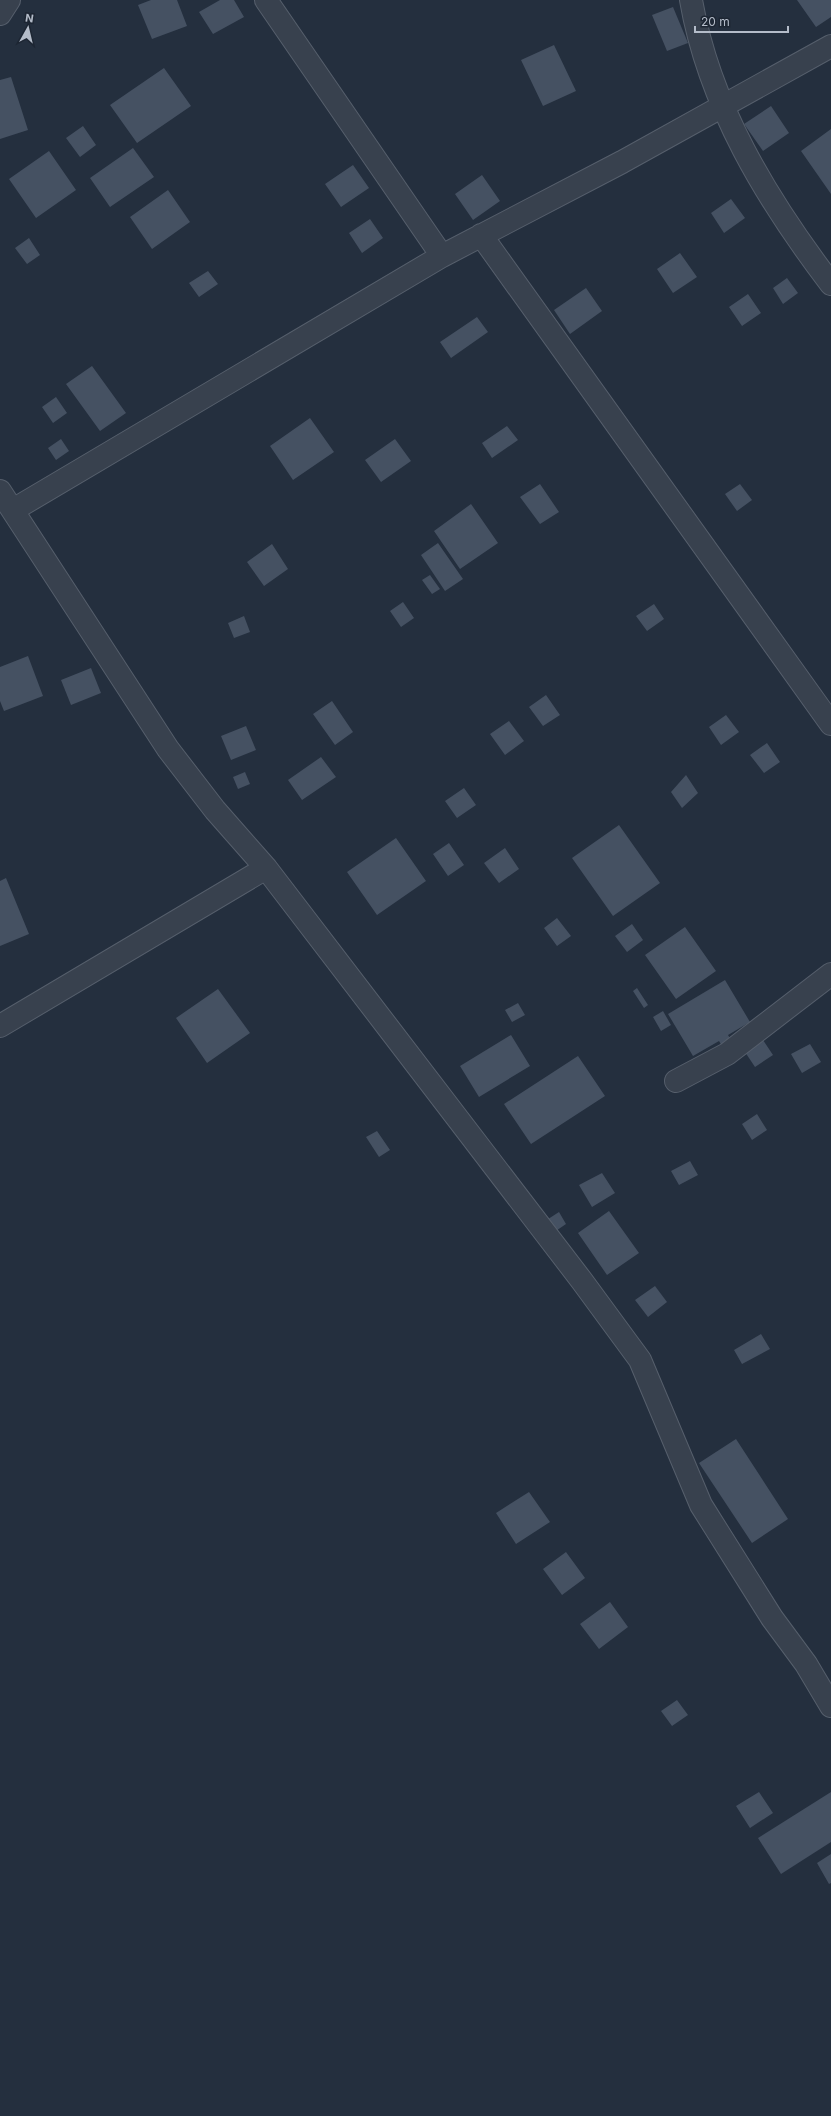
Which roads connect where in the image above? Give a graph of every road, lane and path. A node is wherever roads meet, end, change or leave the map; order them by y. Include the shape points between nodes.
1 (9, 0) edge
2 (266, 0) edge
3 (691, 0) edge
4 (0, 14) edge
5 (831, 46) edge
6 (722, 107) junction
7 (481, 235) junction
8 (442, 256) junction
9 (831, 284) edge
10 (0, 491) edge
11 (13, 510) junction
12 (831, 724) edge
13 (266, 868) junction
14 (831, 974) edge
15 (0, 1026) edge
16 (676, 1081) dead end
17 (831, 1706) edge

1 - 4 street
2 - 8 street
3 - 6 street via 695,26
5 - 6 street
6 - 7 street
6 - 9 street via 753,166 796,235
7 - 8 street
7 - 12 street
8 - 11 street
10 - 11 street
11 - 13 street via 168,749 215,810
13 - 15 street
13 - 17 street via 640,1360 701,1504
14 - 16 street via 727,1054

